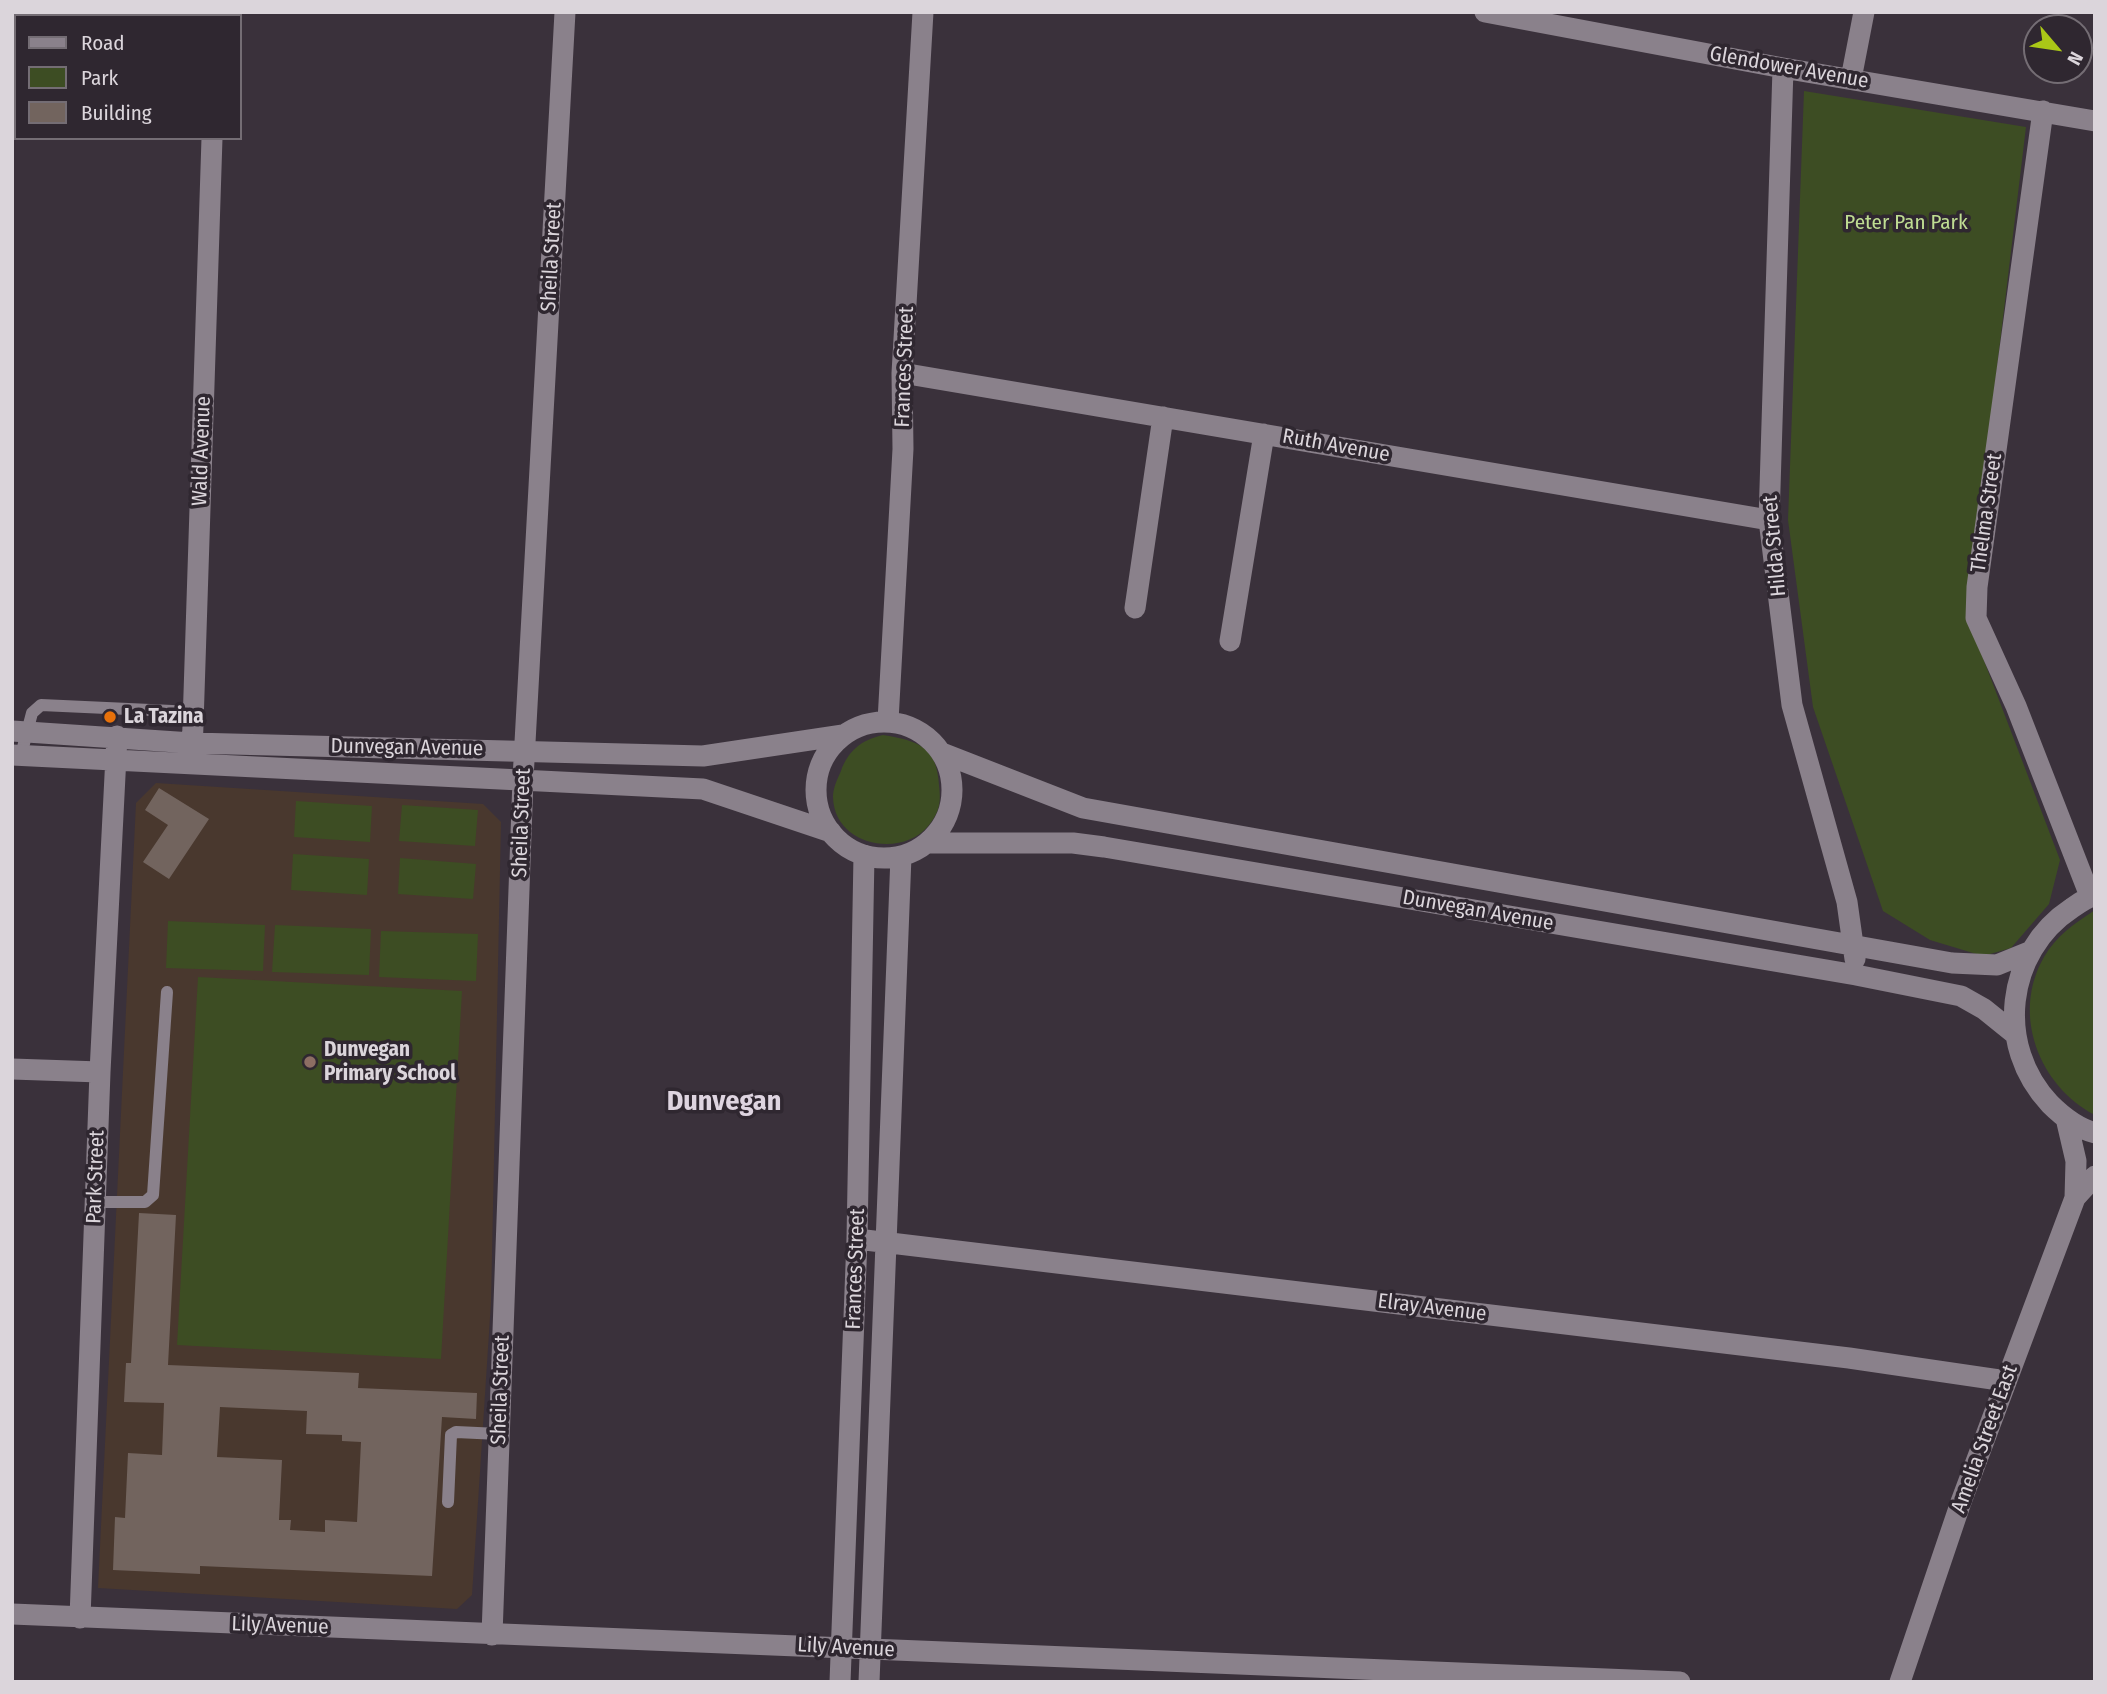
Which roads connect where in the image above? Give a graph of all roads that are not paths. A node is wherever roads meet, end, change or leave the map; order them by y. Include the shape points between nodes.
1 (565, 12) edge
2 (923, 12) edge
3 (1485, 12) edge
4 (1864, 12) edge
5 (1783, 68) junction
6 (1851, 79) junction
7 (2043, 111) junction
8 (2095, 121) edge
9 (212, 140) edge
10 (902, 373) junction
11 (1163, 417) junction
12 (1264, 434) junction
13 (1769, 520) junction
14 (1135, 608) dead end
15 (1230, 641) dead end
16 (194, 712) junction
17 (888, 721) junction
18 (19, 731) edge
19 (844, 735) junction
20 (117, 736) junction
21 (526, 751) junction
22 (192, 753) junction
23 (942, 753) junction
24 (17, 755) edge
25 (703, 756) junction
26 (113, 760) junction
27 (523, 779) junction
28 (703, 789) junction
29 (1083, 808) junction
30 (831, 832) junction
31 (1235, 835) junction
32 (927, 843) junction
33 (1073, 843) junction
34 (864, 855) junction
35 (901, 856) junction
36 (1405, 865) junction
37 (1229, 869) junction
38 (1558, 892) junction
39 (2092, 896) edge
40 (1399, 898) junction
41 (1551, 923) junction
42 (1854, 946) junction
43 (2029, 952) junction
44 (1856, 975) junction
45 (167, 992) dead end
46 (2015, 1034) junction
47 (12, 1069) edge
48 (100, 1072) junction
49 (2066, 1118) junction
50 (2095, 1133) edge
51 (2095, 1176) edge
52 (2075, 1198) junction
53 (95, 1202) junction
54 (857, 1239) junction
55 (884, 1243) junction
56 (2006, 1381) junction
57 (499, 1434) junction
58 (447, 1502) dead end
59 (12, 1614) edge
60 (80, 1618) junction
61 (492, 1635) junction
62 (842, 1647) junction
63 (870, 1649) junction
64 (840, 1682) edge
65 (869, 1682) edge
66 (1681, 1682) edge
67 (1900, 1682) edge

1 - 21 street, Sheila Street
2 - 10 street, Frances Street
3 - 5 street, Glendower Avenue
4 - 6 street
5 - 6 street, Glendower Avenue
5 - 13 street, Hilda Street
6 - 7 street, Glendower Avenue
7 - 8 street, Glendower Avenue
7 - 39 street, Thelma Street via 1976,618
9 - 16 street, Wald Avenue
10 - 11 street, Ruth Avenue
10 - 17 street, Frances Street via 903,449
11 - 12 street, Ruth Avenue
11 - 14 street
12 - 13 street, Ruth Avenue
12 - 15 street
13 - 42 street, Hilda Street via 1793,705 1847,902
16 - 18 lane via 41,705
16 - 22 street, Wald Avenue
17 - 19 street
17 - 23 street via 928,737
18 - 20 street, Dunvegan Avenue
18 - 24 lane
19 - 25 street, Dunvegan Avenue
19 - 30 street via 828,751 816,792 820,813
20 - 22 street, Dunvegan Avenue
20 - 26 street, Park Street
21 - 22 street, Dunvegan Avenue
21 - 25 street, Dunvegan Avenue
21 - 27 street, Sheila Street
22 - 26 street, Dunvegan Avenue
22 - 27 street, Dunvegan Avenue
23 - 29 street, Dunvegan Avenue
23 - 32 street via 953,791 949,811
24 - 26 street, Dunvegan Avenue
25 - 28 street
26 - 48 street, Park Street
27 - 28 street, Dunvegan Avenue
27 - 57 street, Sheila Street
28 - 30 street, Dunvegan Avenue
29 - 31 street, Dunvegan Avenue
29 - 33 street
30 - 34 street
31 - 36 street, Dunvegan Avenue
31 - 37 street
32 - 33 street, Dunvegan Avenue
32 - 35 street
33 - 37 street, Dunvegan Avenue
34 - 35 street
34 - 54 street, Frances Street
35 - 55 street, Frances Street
36 - 38 street, Dunvegan Avenue
36 - 40 street
37 - 40 street, Dunvegan Avenue
38 - 41 street
38 - 42 street, Dunvegan Avenue
39 - 43 street via 2054,920
40 - 41 street, Dunvegan Avenue
41 - 44 street, Dunvegan Avenue
42 - 43 street, Dunvegan Avenue via 1987,966
42 - 44 street, Hilda Street
43 - 46 street via 2015,988
44 - 46 street, Dunvegan Avenue via 1961,996
45 - 53 lane via 153,1195 145,1202
46 - 49 street via 2021,1060 2037,1090
47 - 48 street
48 - 53 street, Park Street
49 - 50 street
49 - 52 street, Amelia Street East via 2076,1161
51 - 52 street, Amelia Street East
52 - 56 street, Amelia Street East
53 - 60 street, Park Street
54 - 55 street, Elray Avenue
54 - 62 street, Frances Street
55 - 56 street, Elray Avenue via 1849,1358
55 - 63 street, Frances Street
56 - 67 street, Amelia Street East
57 - 58 lane via 451,1435
57 - 61 street, Sheila Street
59 - 60 street, Lily Avenue
60 - 61 street, Lily Avenue
61 - 62 street, Lily Avenue
62 - 63 street, Lily Avenue
62 - 64 street, Frances Street
63 - 65 street, Frances Street
63 - 66 street, Lily Avenue

